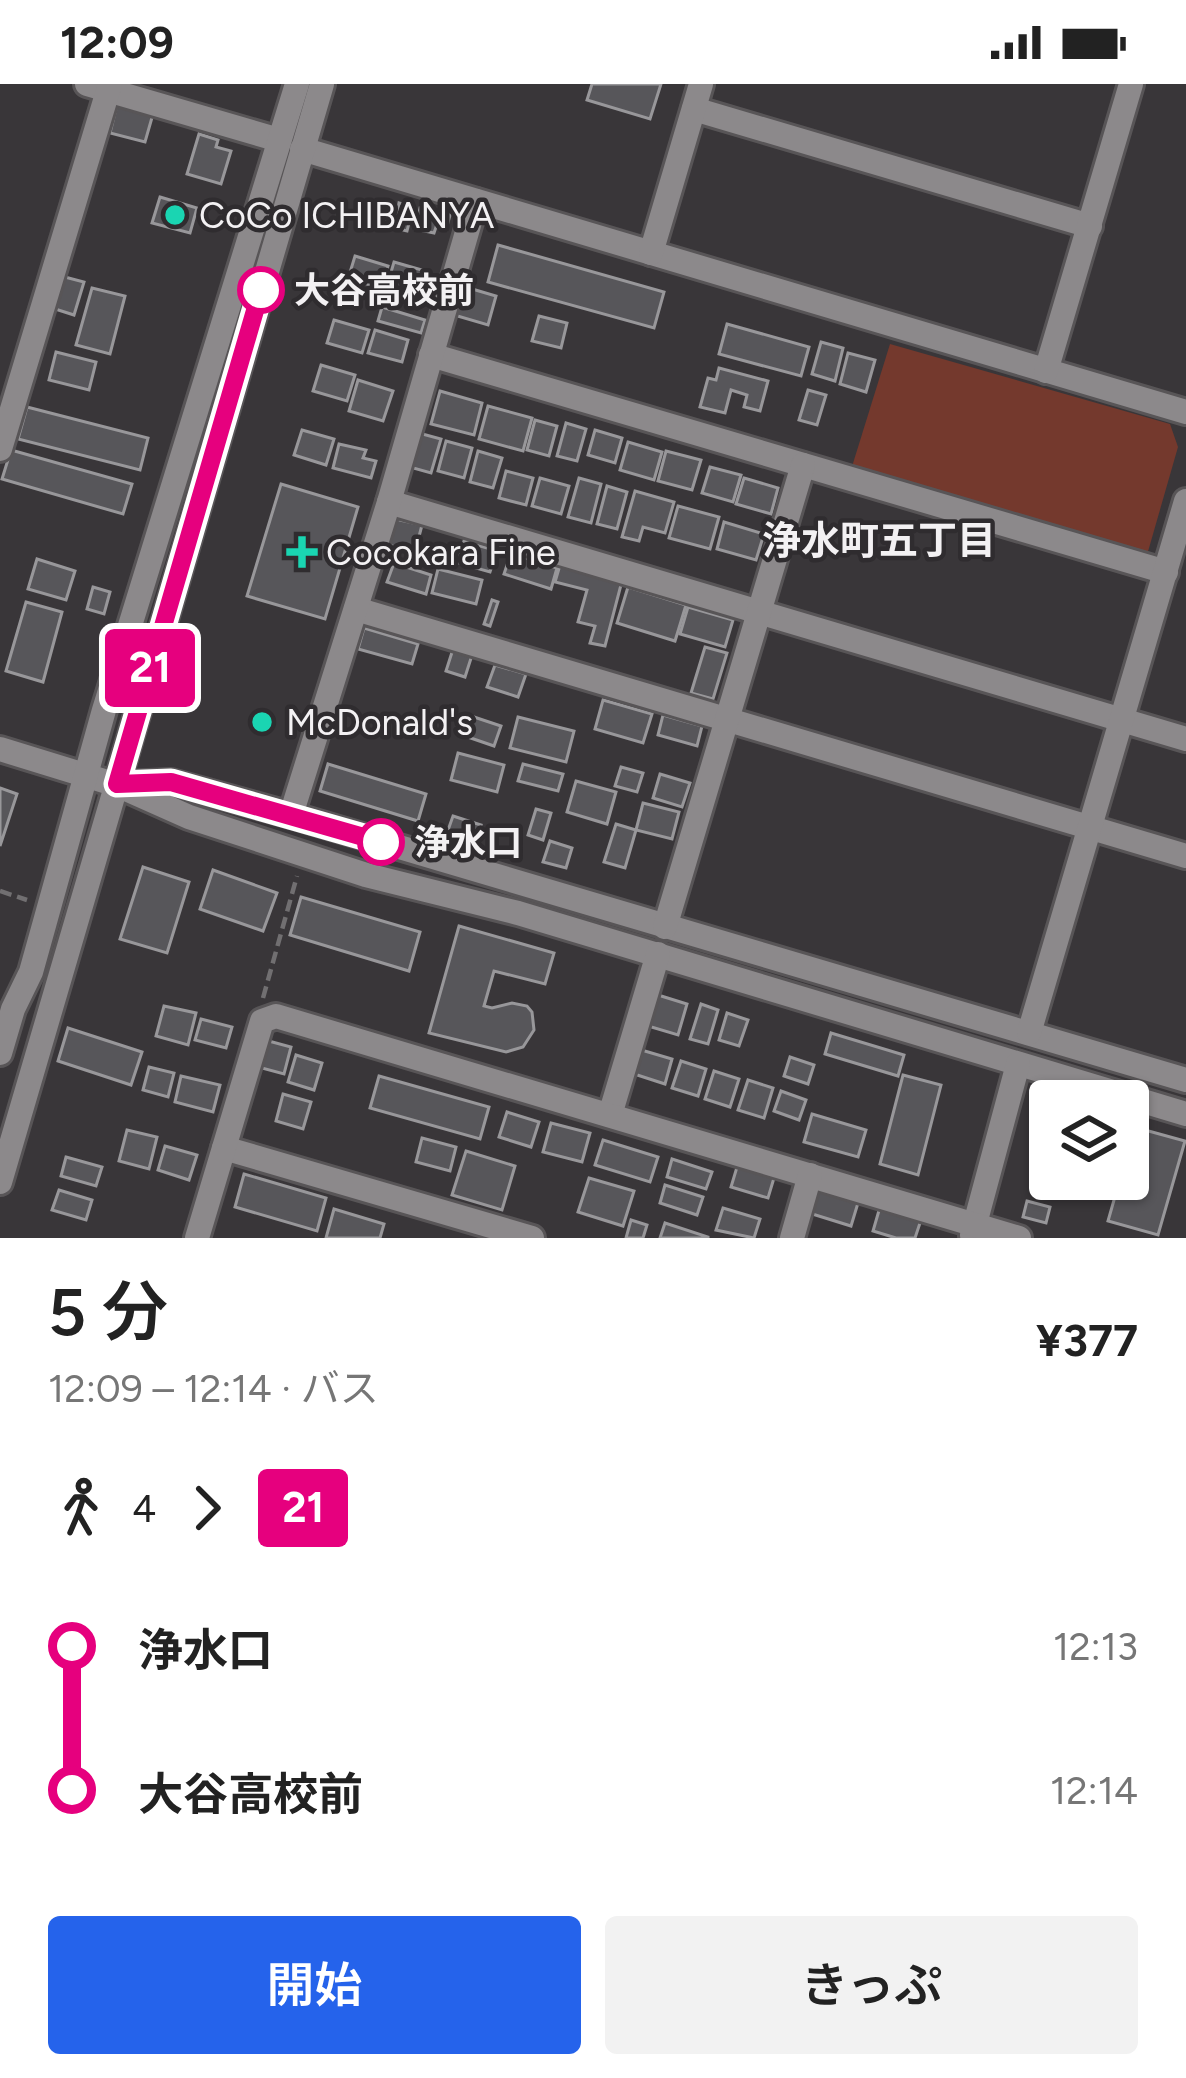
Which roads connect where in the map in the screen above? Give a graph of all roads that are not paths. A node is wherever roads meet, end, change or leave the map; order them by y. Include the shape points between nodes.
1 (297, 84) edge
2 (322, 84) edge
3 (102, 86) edge
4 (1124, 86) edge
5 (698, 96) edge
6 (291, 145) junction
7 (476, 201) junction
8 (1090, 226) junction
9 (651, 253) junction
10 (431, 355) junction
11 (1046, 371) junction
12 (1186, 412) edge
13 (0, 449) edge
14 (803, 465) junction
15 (389, 502) junction
16 (1186, 502) edge
17 (1166, 572) junction
18 (356, 609) junction
19 (762, 613) junction
20 (1119, 719) junction
21 (728, 721) junction
22 (1186, 739) edge
23 (0, 748) edge
24 (86, 776) junction
25 (117, 784) junction
26 (291, 814) junction
27 (1087, 827) junction
28 (1186, 856) edge
29 (665, 926) junction
30 (658, 954) junction
31 (1029, 1033) junction
32 (0, 1053) edge
33 (1018, 1064) junction
34 (1186, 1080) edge
35 (1186, 1114) edge
36 (610, 1115) junction
37 (224, 1148) junction
38 (810, 1175) junction
39 (0, 1182) edge
40 (973, 1231) edge
41 (197, 1238) edge
42 (532, 1238) edge
43 (792, 1238) edge
44 (1019, 1238) edge

1 - 6 street
2 - 6 street
3 - 6 street
3 - 13 street
4 - 8 street
5 - 8 street
5 - 9 street
6 - 7 street
6 - 24 street
6 - 25 street
7 - 9 street
7 - 10 street
8 - 11 street
9 - 11 street
10 - 14 street
10 - 15 street
11 - 12 street
14 - 17 street
14 - 19 street
15 - 18 street
15 - 19 street
16 - 17 street
17 - 20 street
18 - 21 street
18 - 26 street
19 - 20 street
19 - 21 street
20 - 22 street
20 - 27 street
21 - 27 street
21 - 29 street
23 - 24 street
24 - 25 street
24 - 32 street
25 - 26 street via 171,782
25 - 30 street via 189,817 366,875
25 - 39 street
26 - 29 street
27 - 28 street
27 - 31 street
29 - 31 street
30 - 33 street
30 - 36 street
31 - 34 street
33 - 35 street
33 - 40 street
36 - 37 street via 276,1016 262,1021
36 - 38 street
37 - 41 street
37 - 42 street
38 - 40 street
38 - 43 street
40 - 44 street

